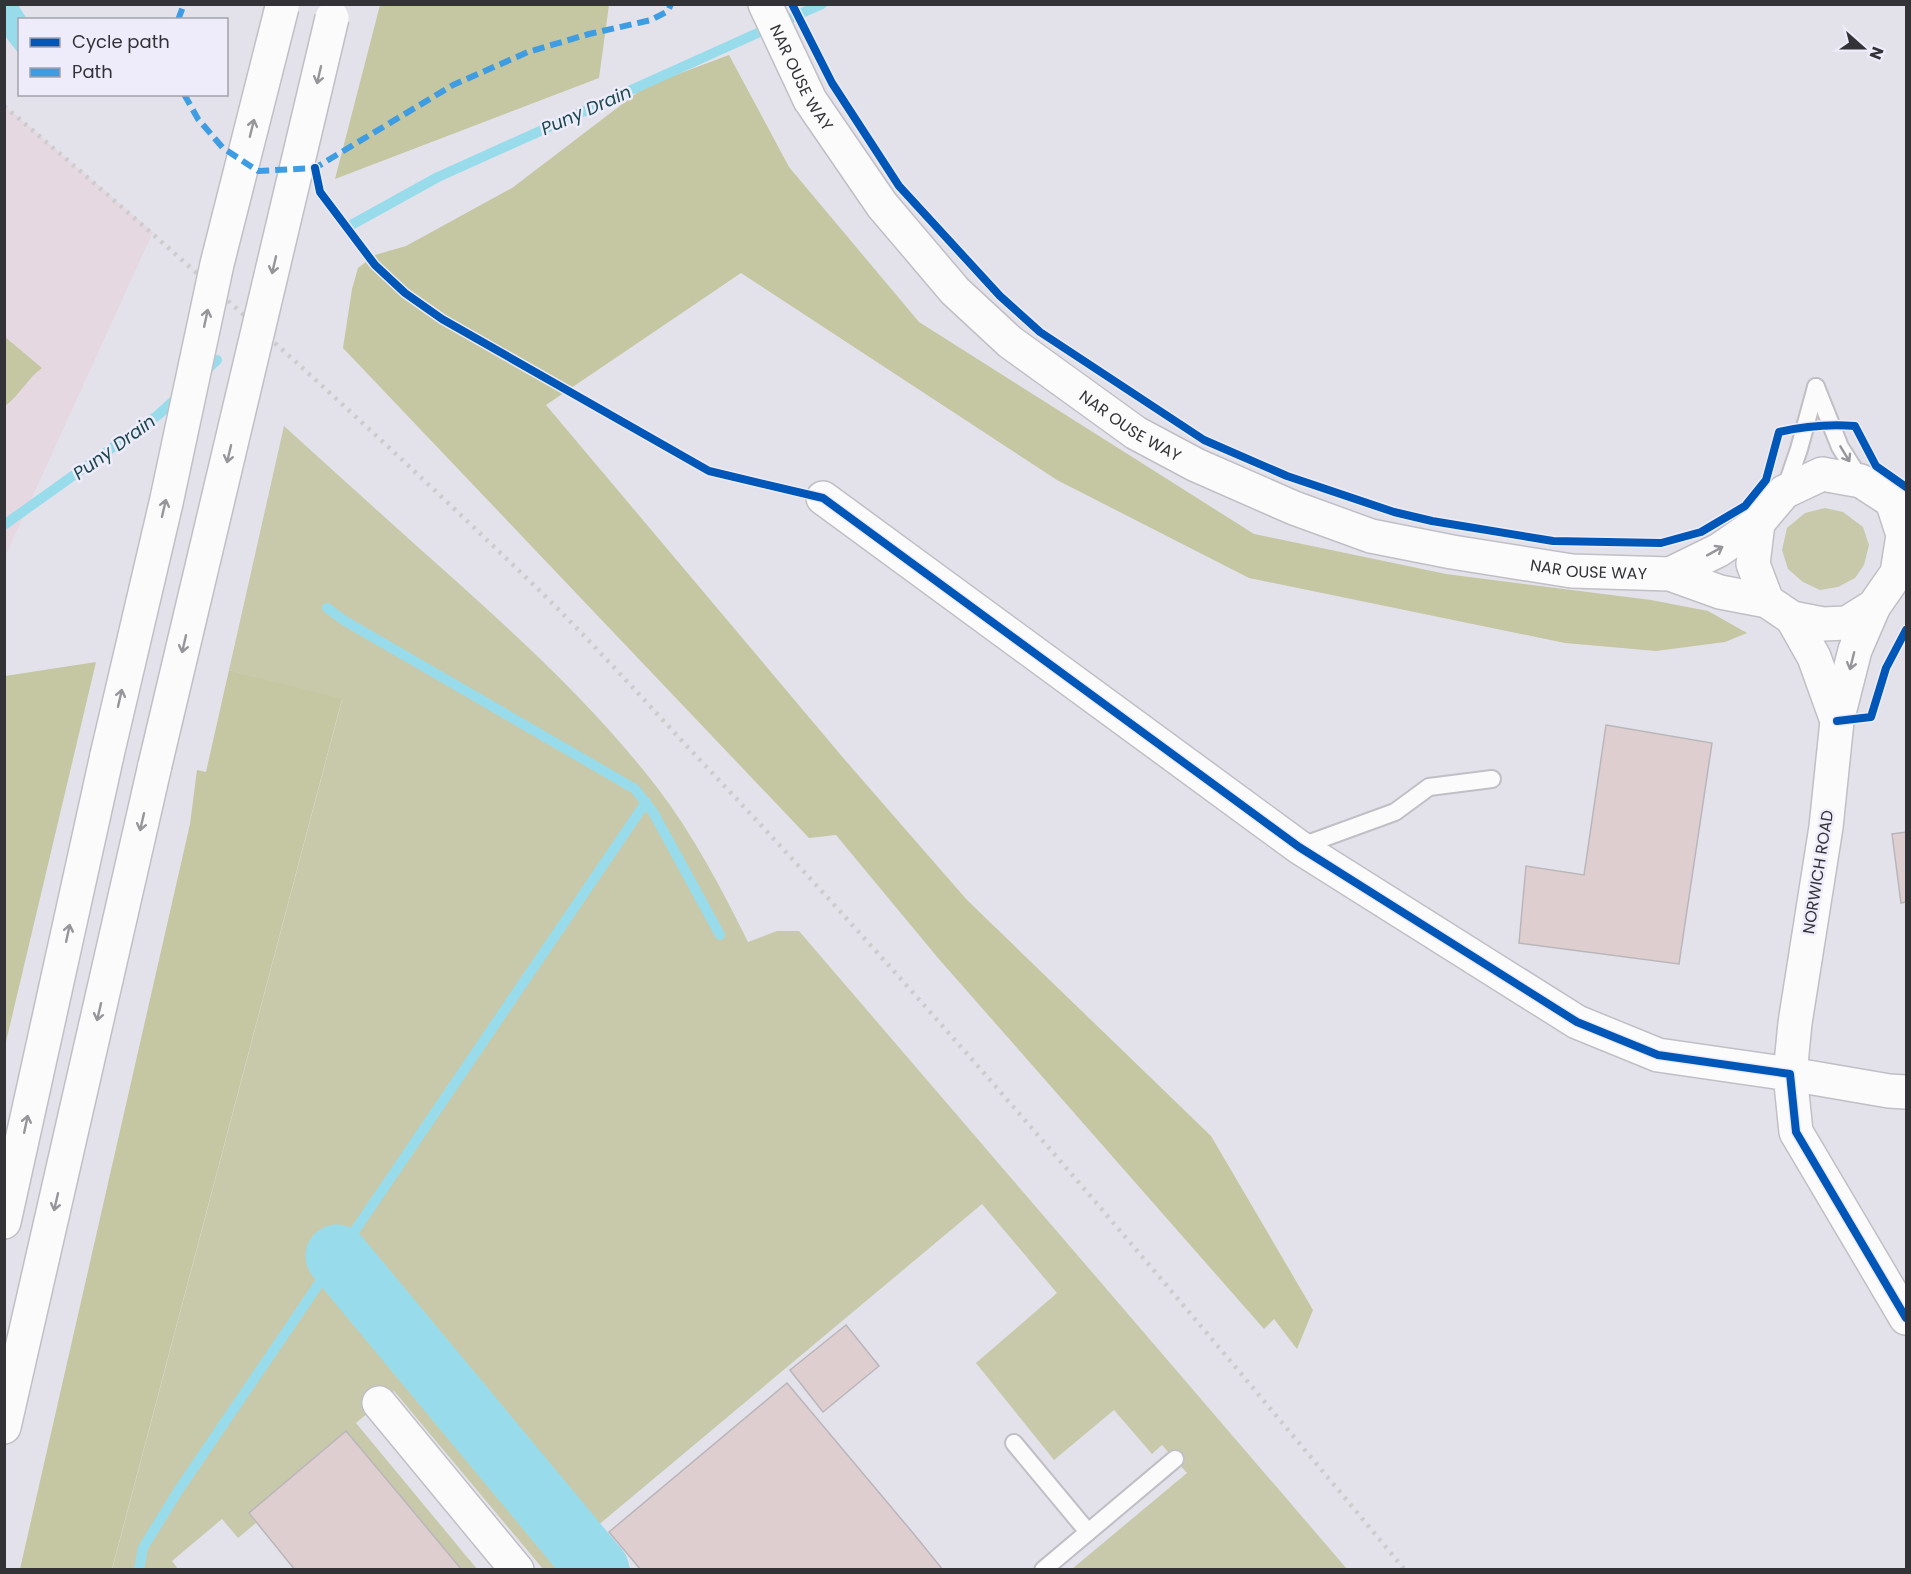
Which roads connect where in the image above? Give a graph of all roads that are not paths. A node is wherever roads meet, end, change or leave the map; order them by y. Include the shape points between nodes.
1 (765, 4) edge
2 (282, 6) edge
3 (334, 11) edge
4 (1861, 481) junction
5 (1784, 492) junction
6 (823, 498) dead end
7 (1899, 503) edge
8 (1758, 523) junction
9 (1902, 571) edge
10 (1670, 574) junction
11 (1874, 606) junction
12 (1779, 609) junction
13 (1838, 721) junction
14 (1492, 779) dead end
15 (1299, 847) junction
16 (1790, 1074) junction
17 (1906, 1092) edge
18 (4, 1222) edge
19 (1906, 1318) edge
20 (379, 1403) dead end
21 (4, 1427) edge
22 (1014, 1443) dead end
23 (1175, 1459) dead end
24 (1088, 1532) junction
25 (518, 1569) edge
26 (1043, 1569) edge

1 - 10 main road, NAR OUSE WAY via 810,100 882,205 955,291 1010,342 1136,433 1196,465 1294,508 1371,536 1572,571
18 -> 2 main road, bridge via 217,264
3 -> 21 main road, bridge via 155,765
4 - 5 main road, NAR OUSE WAY via 1822,474
5 -> 4 lane via 1816,387 1840,447
4 - 7 main road, NAR OUSE WAY
5 - 8 main road, NAR OUSE WAY
6 - 15 main road
7 - 9 main road, NAR OUSE WAY
10 -> 8 main road, NAR OUSE WAY via 1719,550
8 - 12 main road via 1753,564
9 - 11 main road, NAR OUSE WAY
10 - 12 main road, NAR OUSE WAY
11 - 12 main road, NAR OUSE WAY via 1847,623 1823,624
11 -> 13 main road, NORWICH ROAD via 1855,650
12 - 13 main road, NORWICH ROAD via 1814,657
13 - 16 main road, NORWICH ROAD
14 - 15 lane via 1429,786 1395,812
15 - 16 main road via 1577,1022 1658,1055
16 - 17 main road
16 - 19 main road, NORWICH ROAD via 1796,1132
20 - 25 main road
22 - 24 lane
23 - 24 lane
24 - 26 lane

